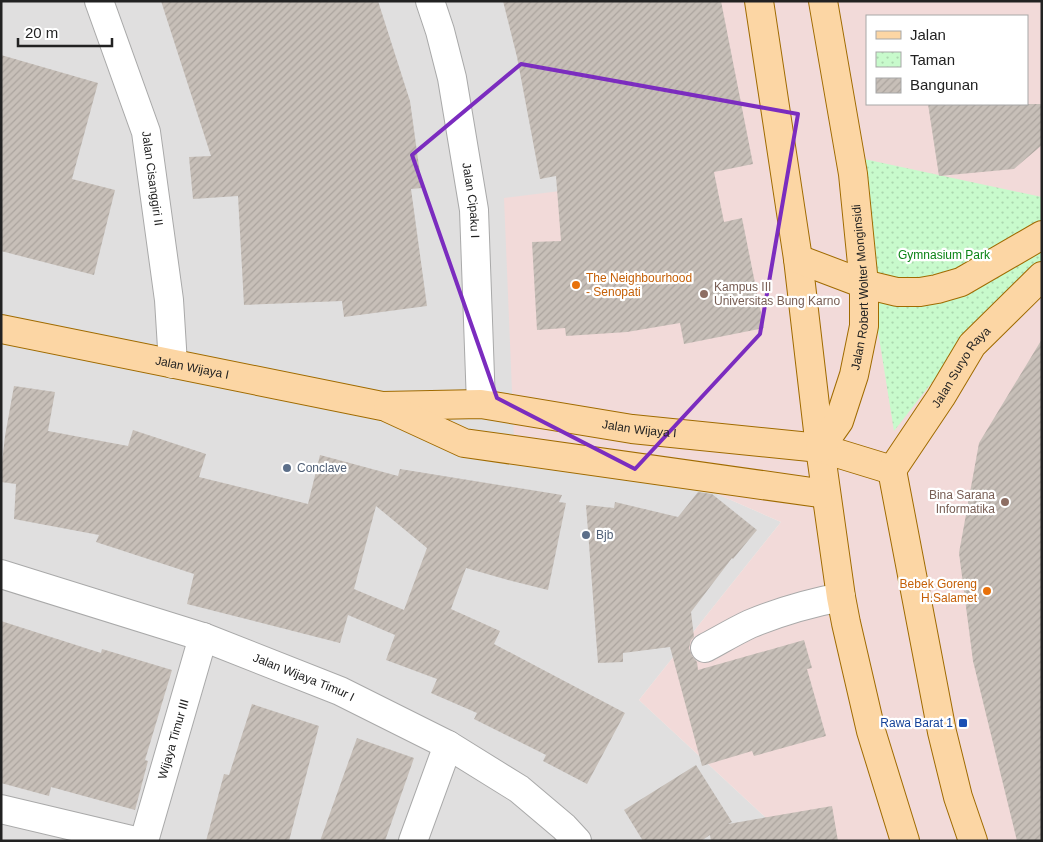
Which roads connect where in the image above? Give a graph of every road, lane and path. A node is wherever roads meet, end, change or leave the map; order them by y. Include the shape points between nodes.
1 (99, 1) edge
2 (430, 1) edge
3 (759, 1) edge
4 (823, 1) edge
5 (1042, 235) edge
6 (798, 259) junction
7 (1042, 276) edge
8 (864, 284) junction
9 (1, 330) edge
10 (173, 364) junction
11 (481, 404) junction
12 (382, 406) junction
13 (820, 448) junction
14 (892, 470) junction
15 (826, 494) junction
16 (1, 574) edge
17 (841, 597) junction
18 (203, 637) junction
19 (705, 648) dead end
20 (448, 745) junction
21 (1, 809) edge
22 (136, 841) edge
23 (144, 841) edge
24 (413, 841) edge
25 (577, 841) edge
26 (905, 841) edge
27 (973, 841) edge

1 - 10 street, Jalan Cisanggiri II via 146,132 169,300
2 - 11 street, Jalan Cipaku I via 452,78 474,210
3 - 6 main road
4 - 8 main road, Jalan Robert Wolter Monginsidi via 853,174
5 - 8 main road via 961,282 937,290 897,292
6 - 8 main road
6 - 13 main road
7 - 14 main road, Jalan Suryo Raya via 972,344
8 - 13 main road, Jalan Robert Wolter Monginsidi via 864,326 854,375 839,421
9 - 10 main road, Jalan Wijaya I
10 - 12 main road, Jalan Wijaya I
11 - 12 main road, Jalan Wijaya I
11 - 13 main road, Jalan Wijaya I via 632,429
12 - 15 main road, Jalan Wijaya I via 464,443
13 - 14 main road, Jalan Wijaya I
13 - 15 main road
14 - 27 main road via 942,732
15 - 17 main road
16 - 18 street, Jalan Wijaya Timur I
17 - 19 street via 780,612
17 - 26 main road via 871,732
18 - 20 street, Jalan Wijaya Timur I via 340,691
18 - 23 street, Wijaya Timur III
20 - 24 street
20 - 25 street, Jalan Wijaya Timur I via 520,789
21 - 22 street

